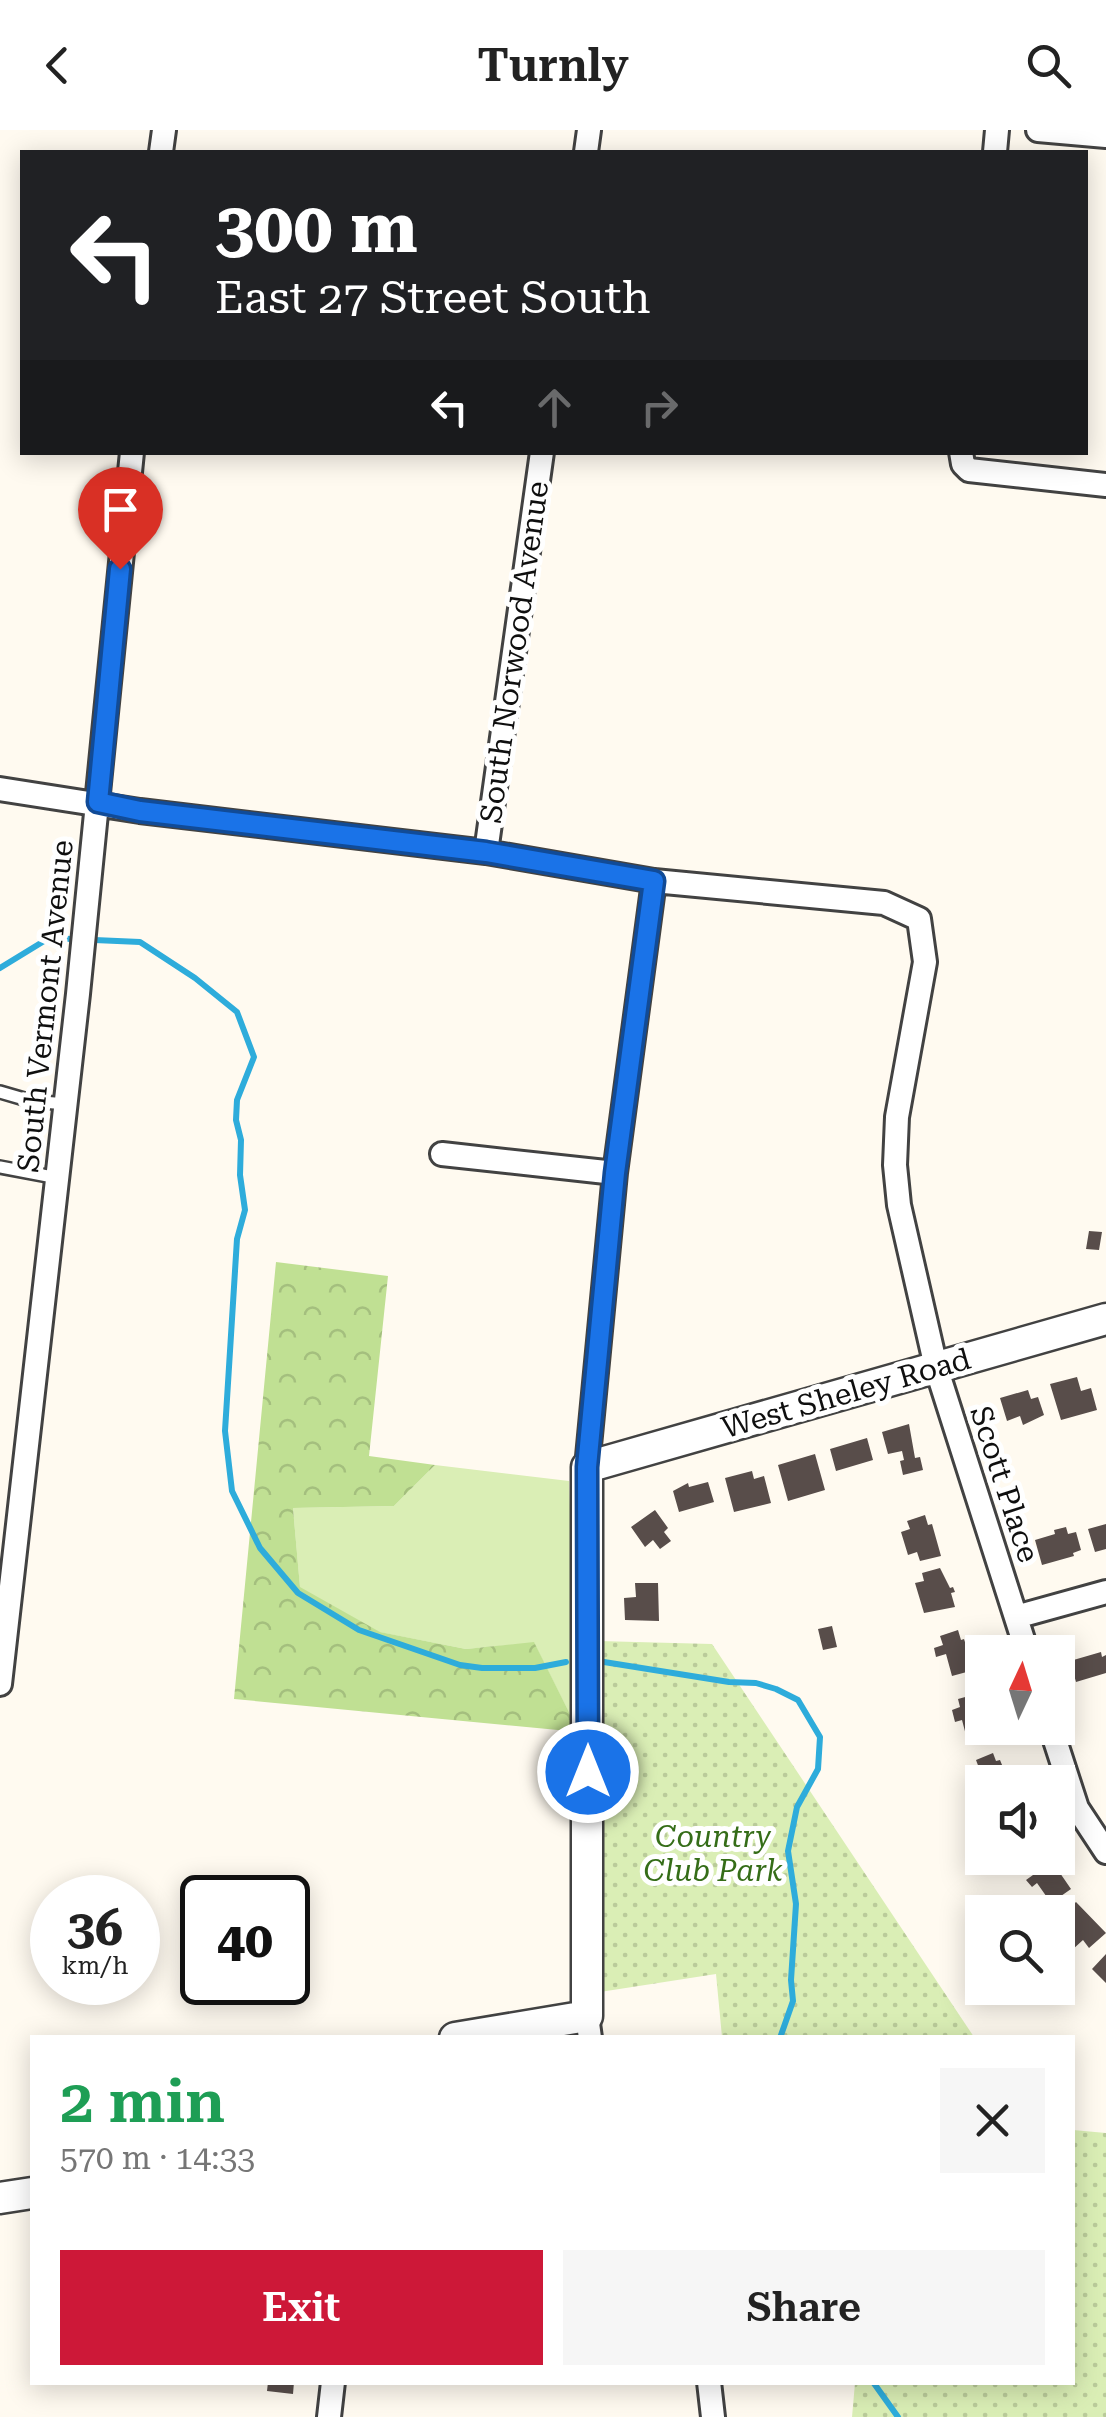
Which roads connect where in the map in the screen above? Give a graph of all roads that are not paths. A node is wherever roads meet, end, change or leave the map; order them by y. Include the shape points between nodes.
1 (1038, 130) edge
2 (1106, 136) edge
3 (132, 455) edge
4 (542, 455) edge
5 (962, 458) edge
6 (1106, 485) edge
7 (0, 789) edge
8 (98, 802) junction
9 (486, 852) junction
10 (654, 881) junction
11 (0, 1092) edge
12 (66, 1104) junction
13 (442, 1154) dead end
14 (0, 1168) edge
15 (615, 1173) junction
16 (58, 1178) junction
17 (1106, 1319) edge
18 (936, 1367) junction
19 (587, 1467) junction
20 (1106, 1592) edge
21 (1016, 1617) junction
22 (1022, 1635) edge
23 (0, 1684) edge
24 (1057, 1745) edge
25 (1106, 1852) edge
26 (589, 2027) edge
27 (492, 2035) edge
28 (30, 2193) edge
29 (0, 2198) edge
30 (332, 2385) edge
31 (710, 2385) edge
32 (329, 2417) edge
33 (713, 2417) edge

1 - 2 street
3 - 8 street, South Vermont Avenue
4 - 9 street, South Norwood Avenue
5 - 6 street via 969,470
7 - 8 street
8 - 9 street
8 - 12 street, South Vermont Avenue
9 - 10 street
10 - 15 street
10 - 18 street, Scott Place via 884,903 919,919 925,962 897,1117 895,1165
11 - 12 lane
12 - 16 street, South Vermont Avenue
13 - 15 street
14 - 16 lane
15 - 19 street
16 - 23 street, South Vermont Avenue
17 - 18 street, West Sheley Road
18 - 19 street, West Sheley Road
18 - 21 street, Scott Place
19 - 26 street
20 - 21 street
21 - 22 street, Scott Place
24 - 25 street via 1077,1808
26 - 27 street
28 - 29 street
30 - 32 street
31 - 33 street

